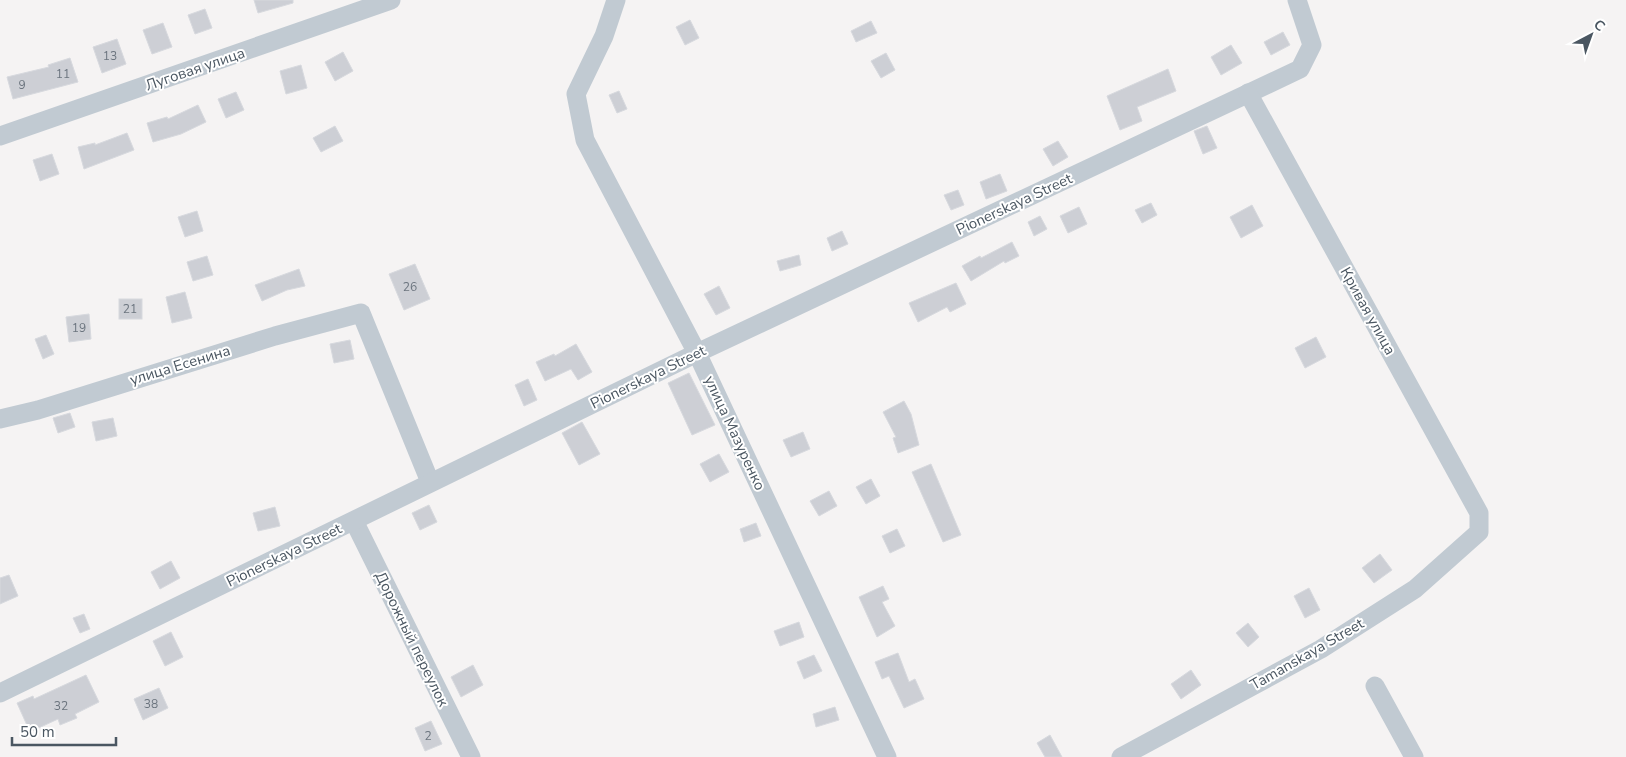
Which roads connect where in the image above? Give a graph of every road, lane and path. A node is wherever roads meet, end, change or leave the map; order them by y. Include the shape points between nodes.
1 (391, 0) edge
2 (616, 0) edge
3 (1297, 0) edge
4 (1248, 93) junction
5 (0, 136) edge
6 (698, 353) junction
7 (0, 418) edge
8 (430, 482) junction
9 (354, 522) junction
10 (1479, 532) joint
11 (1375, 686) dead end
12 (0, 693) edge
13 (471, 757) edge
14 (887, 757) edge
15 (1121, 757) edge
16 (1414, 757) edge

1 - 5 street, Луговая улица
2 - 6 street, улица Мазуренко via 604,36 576,94 585,140
3 - 4 street, Pionerskaya Street via 1312,45 1300,69
4 - 6 street, Pionerskaya Street
4 - 10 street, Кривая улица via 1479,513
6 - 8 street, Pionerskaya Street
6 - 14 street, улица Мазуренко
7 - 8 street, улица Есенина via 38,410 275,336 361,313
8 - 9 street, Pionerskaya Street
9 - 12 street, Pionerskaya Street
9 - 13 street, Дорожный переулок
10 - 15 street, Tamanskaya Street via 1415,588 1320,649
11 - 16 street

